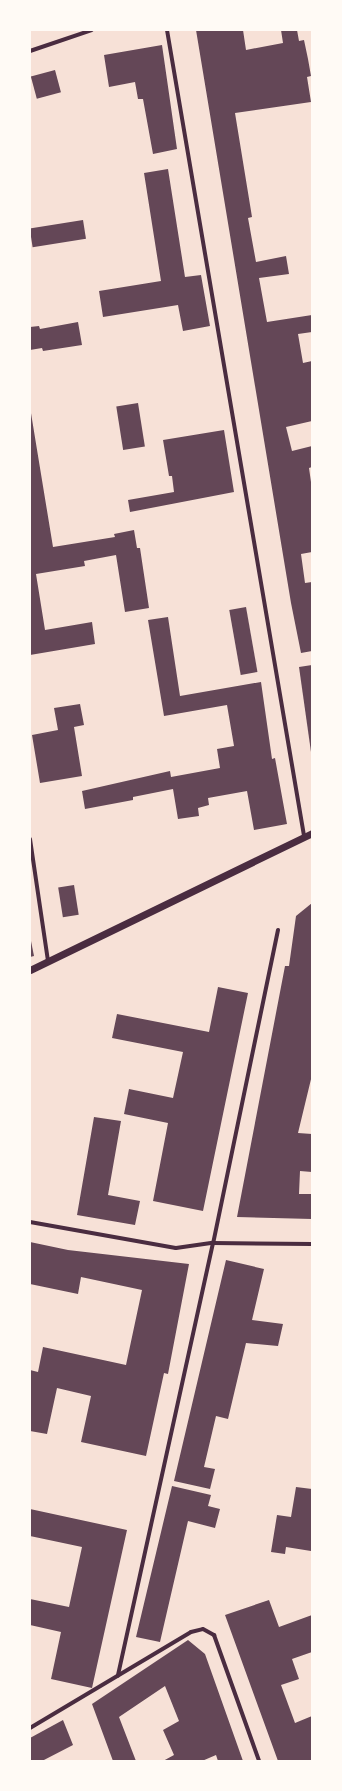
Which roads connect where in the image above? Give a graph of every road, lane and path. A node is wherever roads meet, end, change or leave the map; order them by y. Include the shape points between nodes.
1 (92, 30) edge
2 (167, 30) edge
3 (30, 51) edge
4 (312, 832) edge
5 (304, 836) junction
6 (30, 839) edge
7 (278, 930) dead end
8 (48, 962) junction
9 (30, 970) edge
10 (30, 1222) edge
11 (212, 1243) junction
12 (312, 1244) edge
13 (118, 1676) junction
14 (30, 1728) edge
15 (259, 1761) edge

1 - 3 street
2 - 5 street
4 - 5 street
5 - 8 street
6 - 8 street
7 - 11 street
8 - 9 street
10 - 11 street via 176,1248
11 - 12 street
11 - 13 street
13 - 14 street
13 - 15 street via 191,1632 203,1628 214,1635

